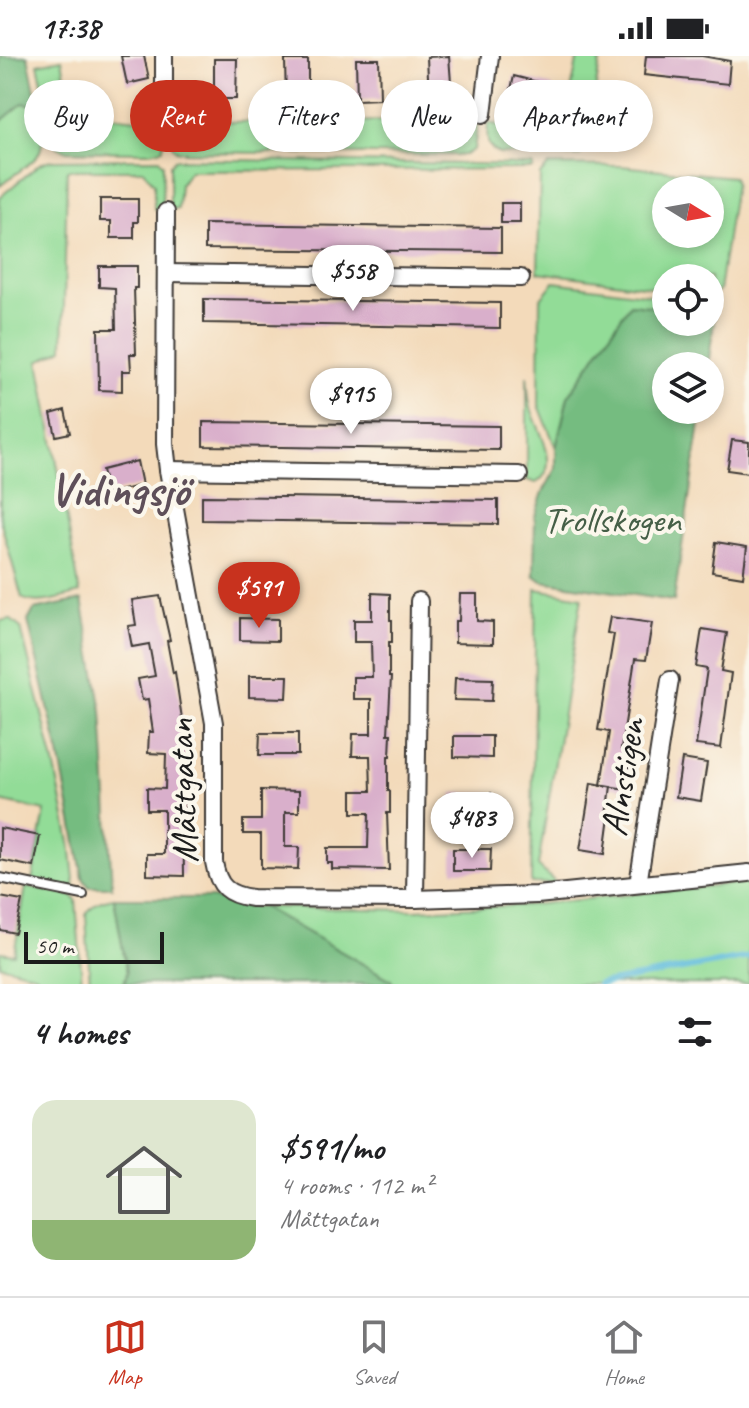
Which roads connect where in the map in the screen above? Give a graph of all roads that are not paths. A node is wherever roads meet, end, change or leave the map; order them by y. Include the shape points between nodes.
1 (164, 56) edge
2 (490, 56) edge
3 (164, 80) edge
4 (483, 114) dead end
5 (166, 212) dead end
6 (166, 273) junction
7 (521, 278) dead end
8 (168, 470) junction
9 (519, 475) dead end
10 (419, 601) dead end
11 (670, 680) dead end
12 (749, 873) edge
13 (0, 878) edge
14 (638, 884) junction
15 (83, 895) dead end
16 (415, 899) junction

1 - 3 street
2 - 4 street
5 - 6 street, Måttgatan
6 - 7 street
6 - 8 street, Måttgatan
8 - 9 street
8 - 16 street, Måttgatan via 211,700 214,862 219,883 232,894 252,898
10 - 16 street
11 - 14 street, Alnstigen
12 - 14 street, Måttgatan
13 - 15 lane
14 - 16 street, Måttgatan via 537,895

